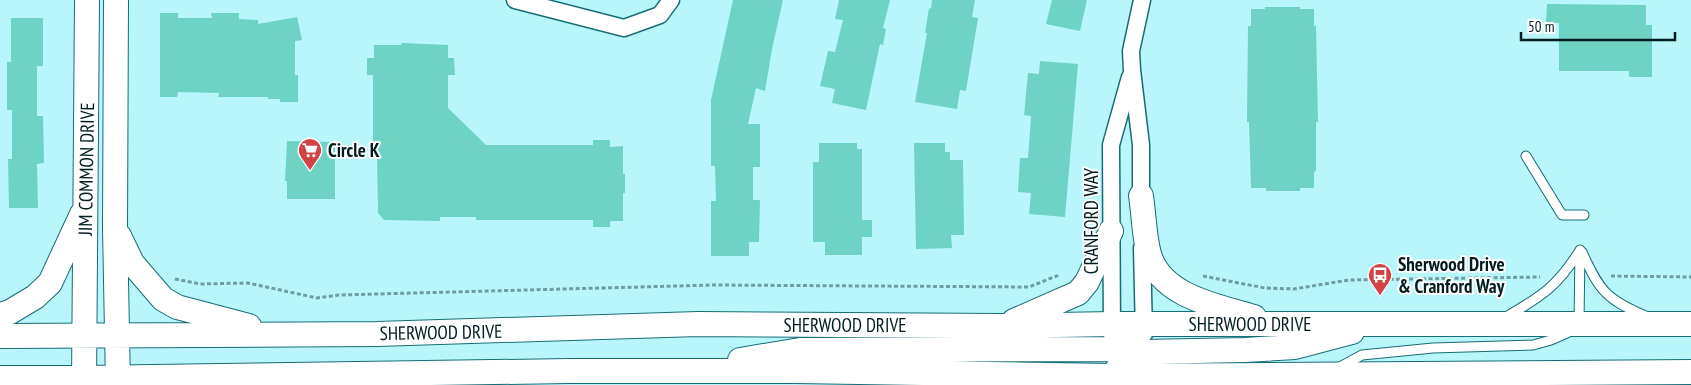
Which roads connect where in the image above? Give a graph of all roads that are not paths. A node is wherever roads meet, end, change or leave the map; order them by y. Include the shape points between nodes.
1 (87, 0) edge
2 (116, 0) edge
3 (515, 0) edge
4 (671, 0) edge
5 (1142, 0) edge
6 (1132, 70) junction
7 (1526, 156) dead end
8 (1141, 196) junction
9 (86, 206) junction
10 (1584, 215) dead end
11 (115, 228) junction
12 (1111, 231) junction
13 (1580, 250) junction
14 (0, 315) edge
15 (1112, 324) junction
16 (1144, 324) junction
17 (1278, 324) junction
18 (1386, 324) junction
19 (1495, 324) junction
20 (1579, 324) junction
21 (1667, 324) junction
22 (1691, 324) edge
23 (1002, 326) junction
24 (278, 334) junction
25 (0, 336) edge
26 (84, 337) junction
27 (116, 337) junction
28 (1112, 350) junction
29 (1144, 352) junction
30 (1691, 358) edge
31 (671, 371) junction
32 (952, 373) junction
33 (1610, 373) junction
34 (1685, 376) edge
35 (0, 378) edge
36 (241, 380) edge
37 (1113, 380) edge
38 (1143, 380) edge
39 (1240, 380) edge
40 (1335, 380) edge
41 (118, 381) edge
42 (84, 382) edge
43 (1043, 385) edge

1 - 9 main road, JIM COMMON DRIVE
2 - 11 main road, JIM COMMON DRIVE
3 - 4 street via 624,28 660,15
5 - 6 street, CRANFORD WAY via 1131,51
6 - 8 street, CRANFORD WAY via 1141,145
6 - 12 street, CRANFORD WAY via 1111,145
7 - 10 lane via 1562,215
8 - 16 street, CRANFORD WAY
8 - 17 main road via 1150,255 1160,275 1179,292
9 - 14 main road via 50,283 35,297
9 - 26 main road, JIM COMMON DRIVE
11 - 24 main road via 132,263 163,299 176,307
11 - 27 main road, JIM COMMON DRIVE
12 - 15 street, CRANFORD WAY
12 - 23 main road via 1087,282 1078,293
13 - 19 lane via 1555,285
13 - 20 lane
13 - 21 lane via 1604,292 1619,304
15 - 16 main road, SHERWOOD DRIVE
15 - 23 main road, SHERWOOD DRIVE
15 - 28 street, CRANFORD WAY
16 - 17 main road, SHERWOOD DRIVE
16 - 28 main road via 1130,342
16 - 29 street, CRANFORD WAY
17 - 18 main road, SHERWOOD DRIVE
18 - 19 main road, SHERWOOD DRIVE
18 - 29 main road via 1295,347
19 - 20 main road, SHERWOOD DRIVE
20 - 21 main road, SHERWOOD DRIVE
20 - 40 lane via 1567,333 1533,345 1434,348 1362,355
21 - 22 main road, SHERWOOD DRIVE
23 - 24 main road, SHERWOOD DRIVE via 698,324
24 - 27 main road, SHERWOOD DRIVE
25 - 26 main road, SHERWOOD DRIVE
26 - 27 main road, SHERWOOD DRIVE
26 - 42 main road, JIM COMMON DRIVE
27 - 41 main road, JIM COMMON DRIVE
28 - 31 main road via 800,350
28 - 37 street, CRANFORD WAY
29 - 37 main road via 1125,359
29 - 38 street, CRANFORD WAY
30 - 33 main road
31 - 32 main road
31 - 36 main road
32 - 37 main road
32 - 43 main road
33 - 34 main road
33 - 40 main road via 1529,378
35 - 42 main road
36 - 41 main road
37 - 38 main road
38 - 39 main road
39 - 40 main road
41 - 42 main road

